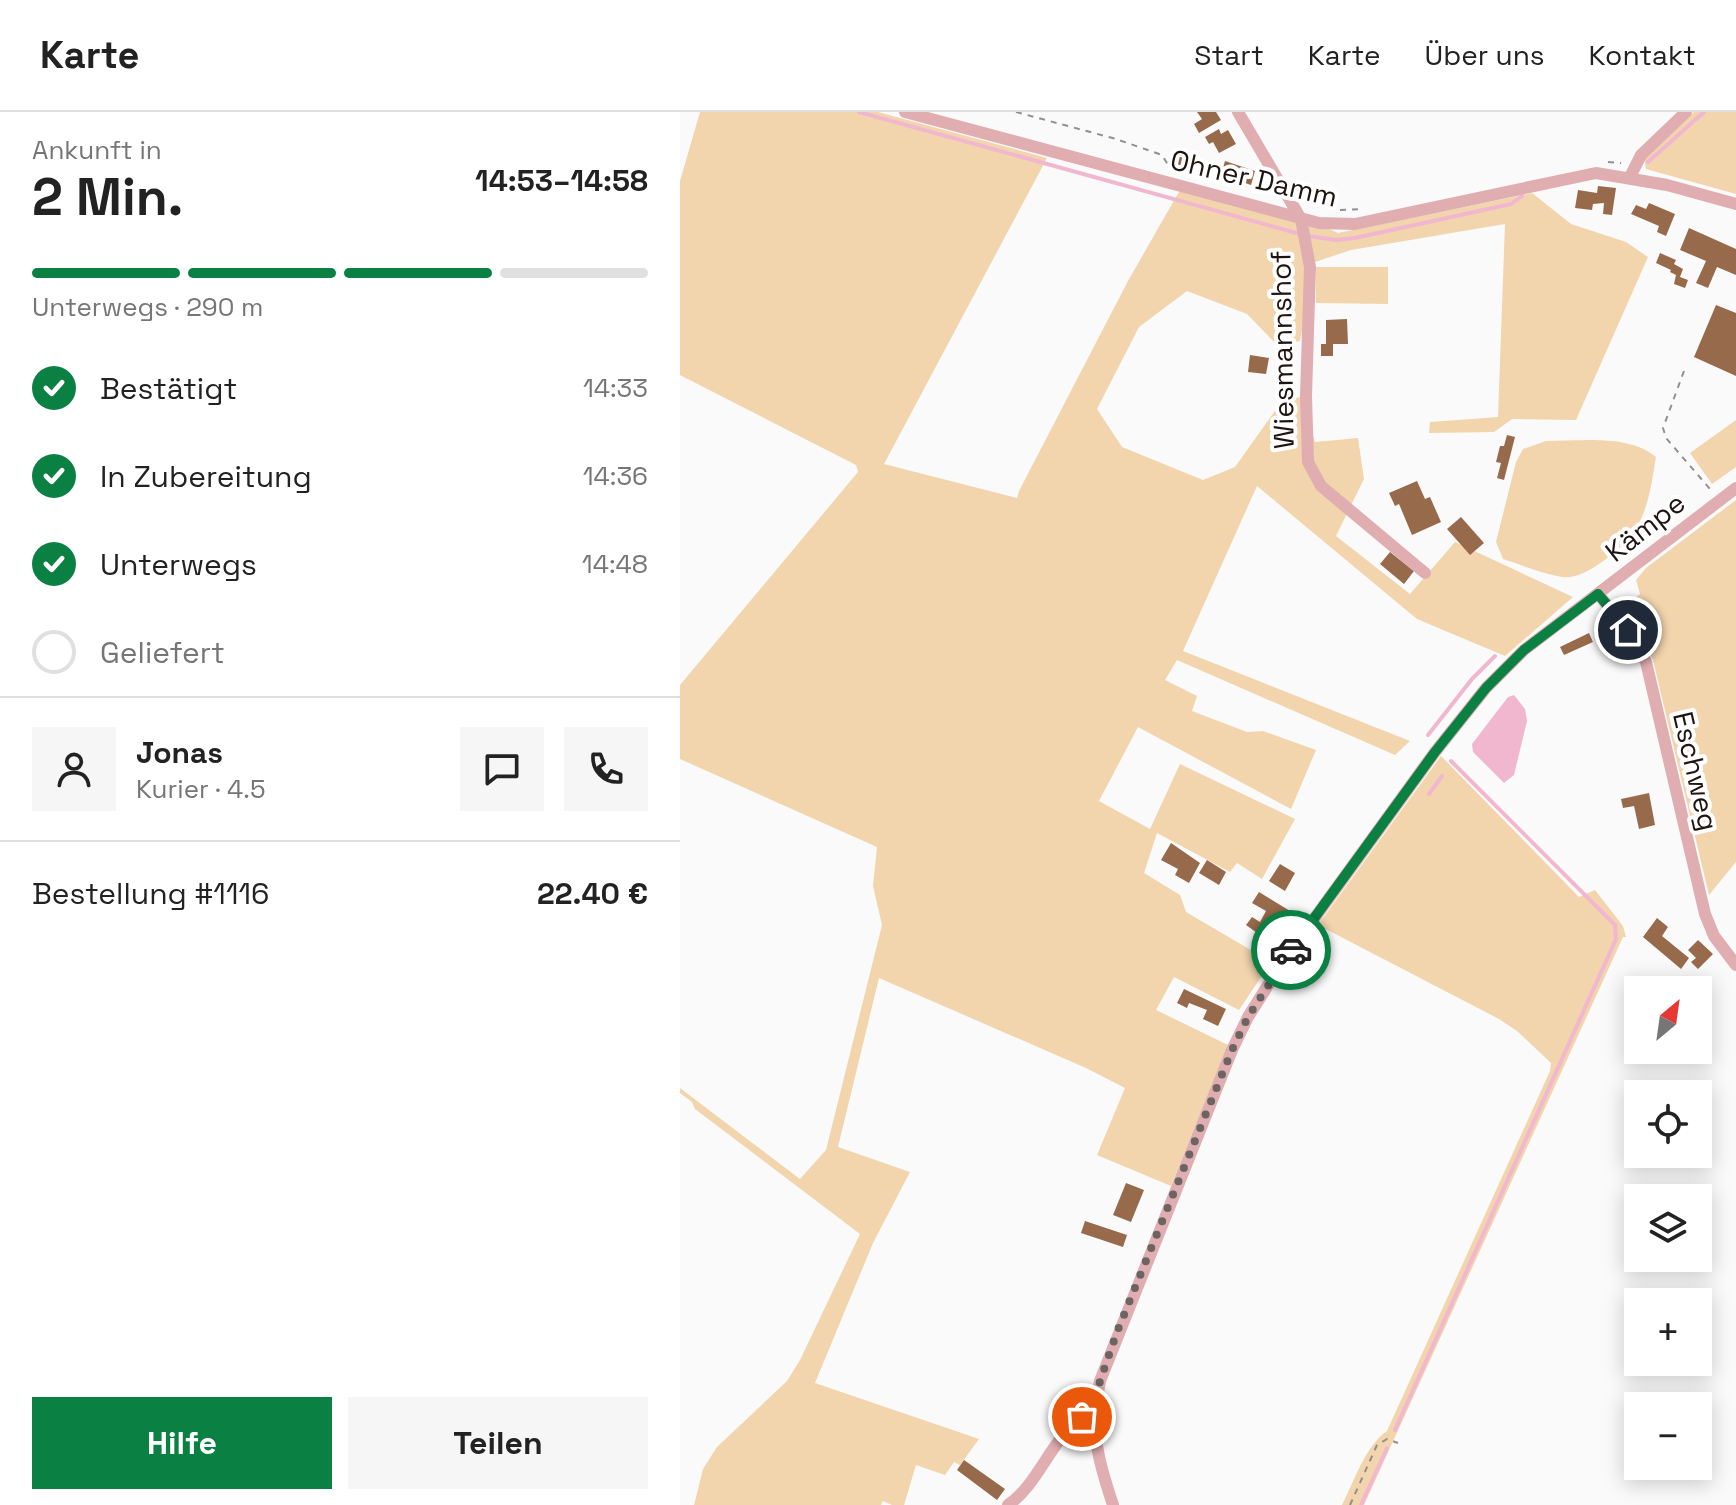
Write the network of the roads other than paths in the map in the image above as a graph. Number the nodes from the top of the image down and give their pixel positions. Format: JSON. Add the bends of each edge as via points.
{"nodes":[{"id":1,"x":905,"y":112,"type":"edge"},
{"id":2,"x":1238,"y":112,"type":"edge"},
{"id":3,"x":1686,"y":112,"type":"edge"},
{"id":4,"x":1632,"y":172,"type":"junction"},
{"id":5,"x":1736,"y":204,"type":"edge"},
{"id":6,"x":1301,"y":219,"type":"junction"},
{"id":7,"x":1736,"y":488,"type":"edge"},
{"id":8,"x":1425,"y":573,"type":"dead end"},
{"id":9,"x":1598,"y":594,"type":"junction"},
{"id":10,"x":1736,"y":965,"type":"edge"},
{"id":11,"x":1094,"y":1412,"type":"junction"},
{"id":12,"x":1008,"y":1505,"type":"edge"},
{"id":13,"x":1113,"y":1505,"type":"edge"}],
"edges":[{"from":1,"to":6,"type":"street","name":"Ohner Damm"},
{"from":2,"to":6,"type":"street","name":"Wiesmannshof"},
{"from":3,"to":4,"type":"street","via":[[1641,155]]},
{"from":4,"to":5,"type":"street","name":"Ohner Damm"},
{"from":4,"to":6,"type":"street","name":"Ohner Damm","via":[[1596,173],[1355,224]]},
{"from":6,"to":8,"type":"street","name":"Wiesmannshof","via":[[1310,267],[1308,462],[1321,486]]},
{"from":7,"to":9,"type":"street","name":"Kämpe"},
{"from":9,"to":10,"type":"street","name":"Eschweg","via":[[1646,662],[1705,914]]},
{"from":9,"to":11,"type":"street","name":"Kämpe","via":[[1524,650],[1486,688],[1282,963],[1248,1017],[1117,1332]]},
{"from":11,"to":12,"type":"street","via":[[1070,1427],[1022,1496]]},
{"from":11,"to":13,"type":"street","name":"Kämpe","via":[[1100,1468]]}]}
